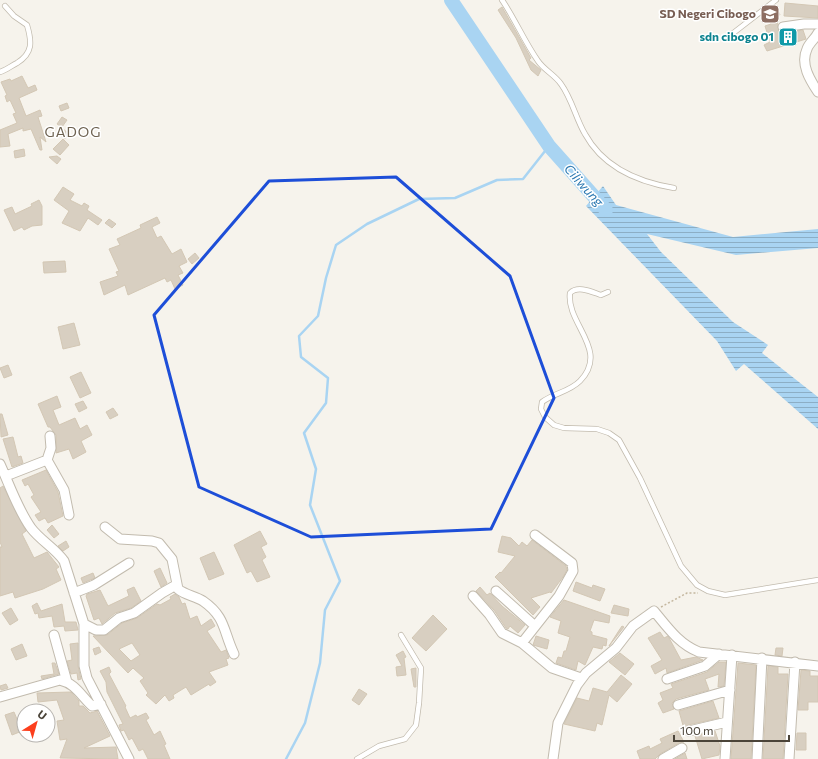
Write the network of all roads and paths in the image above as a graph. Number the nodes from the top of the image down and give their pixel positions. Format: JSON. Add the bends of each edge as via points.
{"nodes":[{"id":1,"x":502,"y":0,"type":"edge"},
{"id":2,"x":776,"y":0,"type":"edge"},
{"id":3,"x":5,"y":6,"type":"dead end"},
{"id":4,"x":818,"y":24,"type":"edge"},
{"id":5,"x":783,"y":27,"type":"dead end"},
{"id":6,"x":818,"y":33,"type":"edge"},
{"id":7,"x":732,"y":34,"type":"dead end"},
{"id":8,"x":0,"y":72,"type":"edge"},
{"id":9,"x":818,"y":92,"type":"edge"},
{"id":10,"x":674,"y":188,"type":"dead end"},
{"id":11,"x":608,"y":292,"type":"dead end"},
{"id":12,"x":50,"y":436,"type":"dead end"},
{"id":13,"x":47,"y":460,"type":"junction"},
{"id":14,"x":0,"y":464,"type":"edge"},
{"id":15,"x":6,"y":476,"type":"junction"},
{"id":16,"x":69,"y":515,"type":"dead end"},
{"id":17,"x":105,"y":527,"type":"dead end"},
{"id":18,"x":535,"y":535,"type":"dead end"},
{"id":19,"x":129,"y":563,"type":"dead end"},
{"id":20,"x":818,"y":580,"type":"edge"},
{"id":21,"x":176,"y":585,"type":"junction"},
{"id":22,"x":496,"y":591,"type":"dead end"},
{"id":23,"x":708,"y":591,"type":"junction"},
{"id":24,"x":74,"y":593,"type":"junction"},
{"id":25,"x":473,"y":596,"type":"dead end"},
{"id":26,"x":654,"y":611,"type":"junction"},
{"id":27,"x":84,"y":624,"type":"junction"},
{"id":28,"x":535,"y":626,"type":"junction"},
{"id":29,"x":54,"y":635,"type":"dead end"},
{"id":30,"x":401,"y":635,"type":"dead end"},
{"id":31,"x":522,"y":643,"type":"junction"},
{"id":32,"x":234,"y":654,"type":"dead end"},
{"id":33,"x":719,"y":654,"type":"junction"},
{"id":34,"x":732,"y":655,"type":"junction"},
{"id":35,"x":762,"y":658,"type":"junction"},
{"id":36,"x":795,"y":662,"type":"junction"},
{"id":37,"x":818,"y":666,"type":"edge"},
{"id":38,"x":581,"y":678,"type":"junction"},
{"id":39,"x":667,"y":679,"type":"dead end"},
{"id":40,"x":68,"y":682,"type":"junction"},
{"id":41,"x":730,"y":690,"type":"junction"},
{"id":42,"x":0,"y":697,"type":"edge"},
{"id":43,"x":101,"y":704,"type":"junction"},
{"id":44,"x":678,"y":705,"type":"dead end"},
{"id":45,"x":728,"y":722,"type":"junction"},
{"id":46,"x":689,"y":731,"type":"dead end"},
{"id":47,"x":682,"y":748,"type":"dead end"},
{"id":48,"x":722,"y":758,"type":"edge"},
{"id":49,"x":129,"y":759,"type":"edge"},
{"id":50,"x":357,"y":759,"type":"edge"},
{"id":51,"x":553,"y":759,"type":"edge"},
{"id":52,"x":663,"y":759,"type":"edge"},
{"id":53,"x":757,"y":759,"type":"edge"},
{"id":54,"x":789,"y":759,"type":"edge"}],
"edges":[{"from":1,"to":10,"type":"lane","via":[[538,62],[561,84],[585,135],[602,156],[630,175]]},
{"from":2,"to":7,"type":"lane"},
{"from":3,"to":8,"type":"lane","via":[[27,25],[31,44],[25,57]]},
{"from":4,"to":5,"type":"street"},
{"from":6,"to":9,"type":"street","via":[[805,56],[807,72]]},
{"from":11,"to":23,"type":"lane","via":[[601,295],[574,289],[570,293],[569,300],[573,312],[588,342],[590,362],[580,381],[542,402],[541,409],[554,425],[564,428],[597,429],[619,440],[640,478],[681,566],[697,585]]},
{"from":12,"to":13,"type":"street","via":[[51,448]]},
{"from":13,"to":15,"type":"street"},
{"from":13,"to":16,"type":"street","via":[[64,490]]},
{"from":14,"to":15,"type":"street"},
{"from":15,"to":24,"type":"street","via":[[12,496],[31,528],[64,561]]},
{"from":17,"to":21,"type":"street","via":[[120,539],[152,540],[159,543],[173,561]]},
{"from":18,"to":28,"type":"street","via":[[570,561],[574,568],[559,596]]},
{"from":19,"to":24,"type":"street"},
{"from":20,"to":23,"type":"lane","via":[[725,595]]},
{"from":21,"to":27,"type":"street","via":[[134,613],[119,618],[104,630],[96,630]]},
{"from":21,"to":32,"type":"street","via":[[181,591],[203,601],[219,616]]},
{"from":22,"to":28,"type":"street"},
{"from":23,"to":26,"type":"path","via":[[687,593]]},
{"from":24,"to":27,"type":"street"},
{"from":25,"to":31,"type":"street","via":[[489,614],[498,630]]},
{"from":26,"to":33,"type":"street","via":[[688,648]]},
{"from":26,"to":38,"type":"street","via":[[633,626],[616,648]]},
{"from":27,"to":43,"type":"street","via":[[84,666]]},
{"from":28,"to":31,"type":"street"},
{"from":29,"to":40,"type":"street"},
{"from":30,"to":50,"type":"lane","via":[[421,668],[416,725],[405,739],[374,748]]},
{"from":31,"to":38,"type":"street","via":[[552,668]]},
{"from":33,"to":34,"type":"street"},
{"from":33,"to":39,"type":"street","via":[[705,666]]},
{"from":34,"to":35,"type":"street"},
{"from":34,"to":41,"type":"street"},
{"from":35,"to":36,"type":"street"},
{"from":35,"to":53,"type":"street"},
{"from":36,"to":37,"type":"street"},
{"from":36,"to":54,"type":"street"},
{"from":38,"to":51,"type":"street","via":[[560,718]]},
{"from":40,"to":42,"type":"street","via":[[56,681]]},
{"from":40,"to":43,"type":"street","via":[[92,706]]},
{"from":41,"to":44,"type":"street"},
{"from":41,"to":45,"type":"street"},
{"from":43,"to":49,"type":"street"},
{"from":45,"to":46,"type":"street"},
{"from":45,"to":48,"type":"street"},
{"from":47,"to":52,"type":"street"}]}
